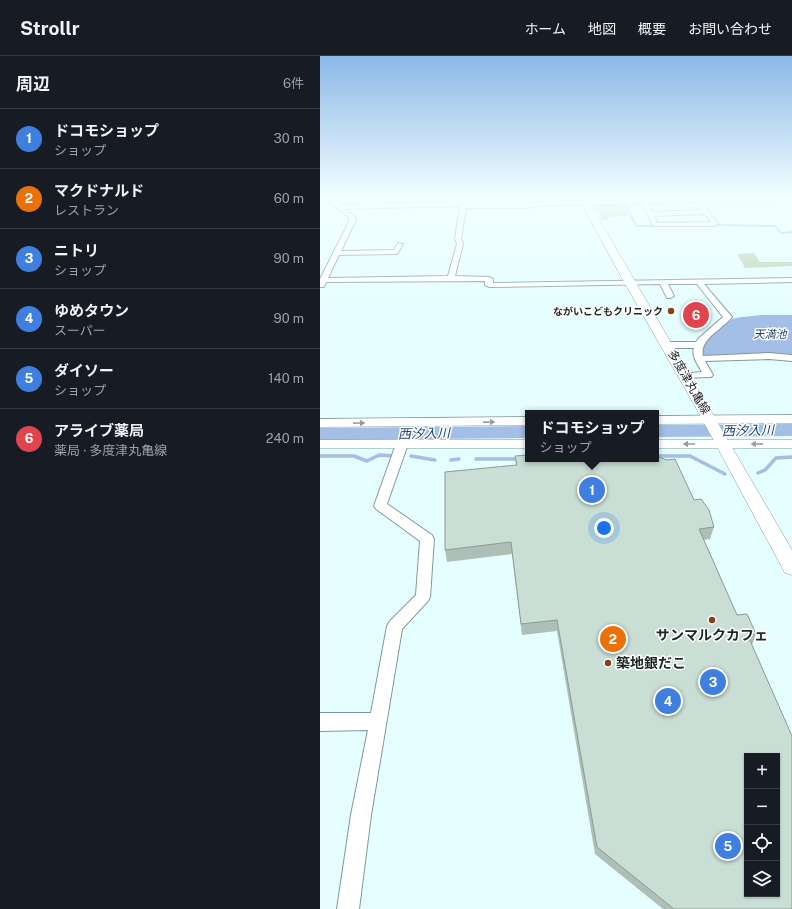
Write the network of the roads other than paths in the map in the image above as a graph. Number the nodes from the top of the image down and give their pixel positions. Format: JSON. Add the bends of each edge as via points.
{"nodes":[{"id":1,"x":343,"y":239,"type":"edge"},
{"id":2,"x":458,"y":239,"type":"edge"},
{"id":3,"x":605,"y":239,"type":"edge"},
{"id":4,"x":400,"y":244,"type":"dead end"},
{"id":5,"x":336,"y":253,"type":"junction"},
{"id":6,"x":323,"y":276,"type":"edge"},
{"id":7,"x":452,"y":278,"type":"junction"},
{"id":8,"x":792,"y":280,"type":"edge"},
{"id":9,"x":662,"y":281,"type":"junction"},
{"id":10,"x":629,"y":282,"type":"junction"},
{"id":11,"x":699,"y":282,"type":"junction"},
{"id":12,"x":320,"y":287,"type":"edge"},
{"id":13,"x":670,"y":296,"type":"dead end"},
{"id":14,"x":667,"y":345,"type":"junction"},
{"id":15,"x":699,"y":345,"type":"junction"},
{"id":16,"x":792,"y":358,"type":"edge"},
{"id":17,"x":699,"y":359,"type":"junction"},
{"id":18,"x":685,"y":376,"type":"junction"},
{"id":19,"x":792,"y":419,"type":"edge"},
{"id":20,"x":525,"y":421,"type":"edge"},
{"id":21,"x":659,"y":421,"type":"edge"},
{"id":22,"x":320,"y":423,"type":"edge"},
{"id":23,"x":716,"y":432,"type":"junction"},
{"id":24,"x":659,"y":443,"type":"edge"},
{"id":25,"x":320,"y":444,"type":"edge"},
{"id":26,"x":402,"y":444,"type":"junction"},
{"id":27,"x":525,"y":444,"type":"edge"},
{"id":28,"x":792,"y":444,"type":"edge"},
{"id":29,"x":792,"y":567,"type":"edge"},
{"id":30,"x":378,"y":721,"type":"junction"},
{"id":31,"x":320,"y":722,"type":"edge"},
{"id":32,"x":348,"y":909,"type":"edge"}],
"edges":[{"from":1,"to":5,"type":"street"},
{"from":2,"to":7,"type":"street","via":[[460,244]]},
{"from":3,"to":10,"type":"main road","name":"多度津丸亀線"},
{"from":4,"to":5,"type":"street","via":[[396,252]]},
{"from":5,"to":6,"type":"street"},
{"from":6,"to":7,"type":"street"},
{"from":6,"to":12,"type":"street"},
{"from":7,"to":10,"type":"street","via":[[489,279],[489,285]]},
{"from":8,"to":11,"type":"street"},
{"from":9,"to":10,"type":"street"},
{"from":9,"to":11,"type":"street"},
{"from":9,"to":13,"type":"street"},
{"from":10,"to":14,"type":"main road","name":"多度津丸亀線"},
{"from":11,"to":15,"type":"street","via":[[728,316]]},
{"from":14,"to":15,"type":"street"},
{"from":14,"to":18,"type":"main road","name":"多度津丸亀線"},
{"from":15,"to":17,"type":"street"},
{"from":16,"to":17,"type":"street","via":[[769,356]]},
{"from":17,"to":18,"type":"street","via":[[708,375]]},
{"from":18,"to":23,"type":"main road","name":"多度津丸亀線"},
{"from":19,"to":23,"type":"street"},
{"from":22,"to":20,"type":"street","one_way":true},
{"from":21,"to":23,"type":"street"},
{"from":23,"to":24,"type":"street","one_way":true},
{"from":28,"to":23,"type":"street","one_way":true},
{"from":23,"to":29,"type":"main road","name":"多度津丸亀線"},
{"from":25,"to":26,"type":"street"},
{"from":26,"to":27,"type":"street"},
{"from":26,"to":30,"type":"street","via":[[380,506],[427,539],[423,597],[395,626]]},
{"from":30,"to":31,"type":"street"},
{"from":30,"to":32,"type":"street"}]}
